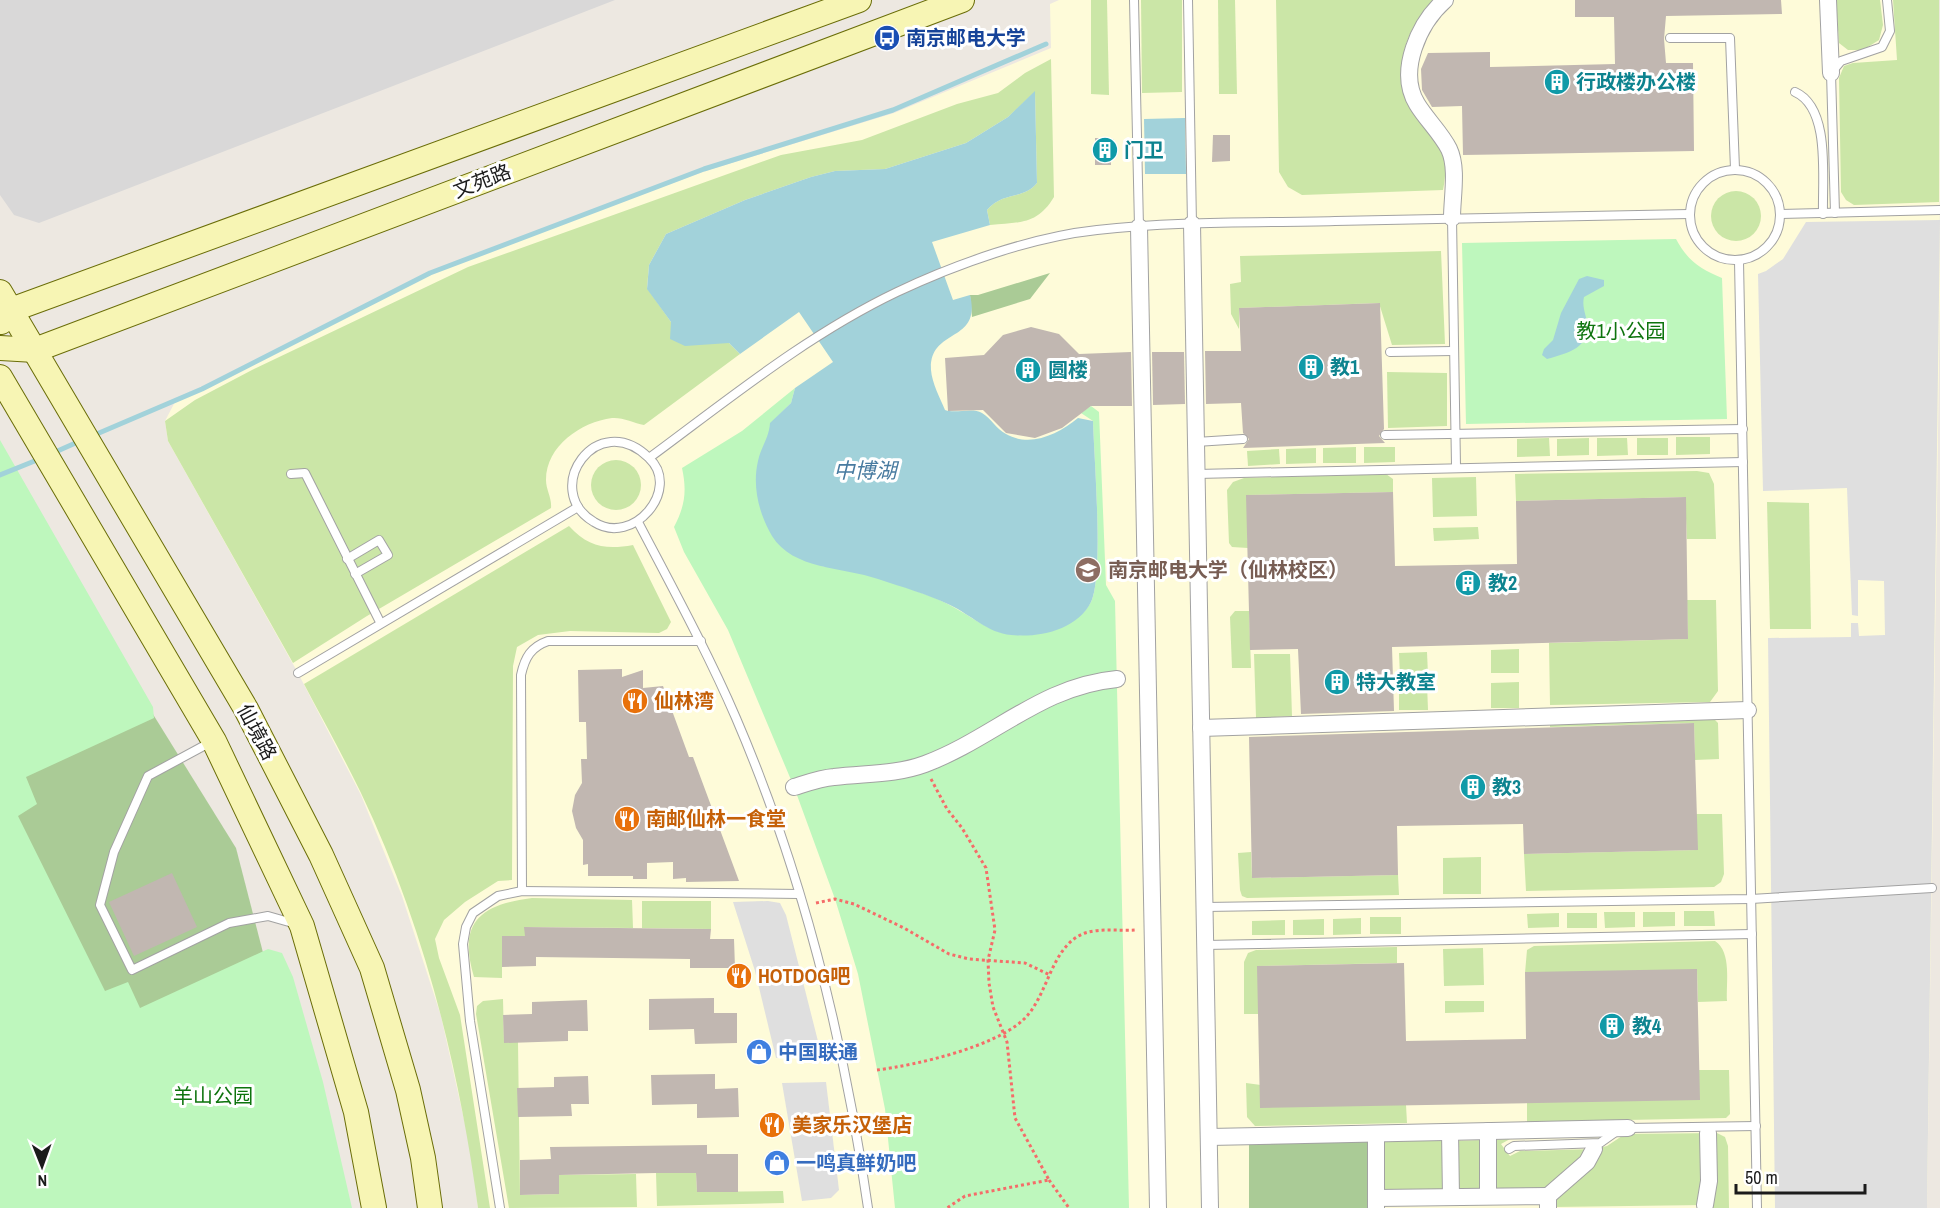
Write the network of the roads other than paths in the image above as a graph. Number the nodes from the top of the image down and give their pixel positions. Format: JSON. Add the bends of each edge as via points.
{"nodes":[{"id":1,"x":860,"y":0,"type":"edge"},
{"id":2,"x":962,"y":0,"type":"edge"},
{"id":3,"x":1134,"y":0,"type":"edge"},
{"id":4,"x":1188,"y":0,"type":"edge"},
{"id":5,"x":1445,"y":0,"type":"edge"},
{"id":6,"x":1828,"y":0,"type":"edge"},
{"id":7,"x":1887,"y":0,"type":"edge"},
{"id":8,"x":1670,"y":38,"type":"dead end"},
{"id":9,"x":1831,"y":74,"type":"junction"},
{"id":10,"x":1795,"y":92,"type":"dead end"},
{"id":11,"x":1735,"y":169,"type":"junction"},
{"id":12,"x":1940,"y":210,"type":"edge"},
{"id":13,"x":1834,"y":213,"type":"junction"},
{"id":14,"x":1689,"y":214,"type":"junction"},
{"id":15,"x":1781,"y":214,"type":"junction"},
{"id":16,"x":1823,"y":214,"type":"junction"},
{"id":17,"x":1452,"y":218,"type":"junction"},
{"id":18,"x":1192,"y":224,"type":"junction"},
{"id":19,"x":1139,"y":227,"type":"junction"},
{"id":20,"x":1739,"y":261,"type":"junction"},
{"id":21,"x":4,"y":308,"type":"edge"},
{"id":22,"x":0,"y":348,"type":"edge"},
{"id":23,"x":35,"y":350,"type":"junction"},
{"id":24,"x":1453,"y":351,"type":"junction"},
{"id":25,"x":1390,"y":352,"type":"dead end"},
{"id":26,"x":0,"y":377,"type":"edge"},
{"id":27,"x":1743,"y":429,"type":"junction"},
{"id":28,"x":1455,"y":434,"type":"junction"},
{"id":29,"x":1384,"y":435,"type":"dead end"},
{"id":30,"x":1243,"y":439,"type":"dead end"},
{"id":31,"x":1196,"y":442,"type":"junction"},
{"id":32,"x":649,"y":458,"type":"junction"},
{"id":33,"x":1743,"y":462,"type":"junction"},
{"id":34,"x":1456,"y":466,"type":"junction"},
{"id":35,"x":291,"y":474,"type":"dead end"},
{"id":36,"x":1197,"y":474,"type":"junction"},
{"id":37,"x":578,"y":507,"type":"junction"},
{"id":38,"x":638,"y":522,"type":"junction"},
{"id":39,"x":347,"y":559,"type":"junction"},
{"id":40,"x":355,"y":574,"type":"junction"},
{"id":41,"x":380,"y":622,"type":"junction"},
{"id":42,"x":701,"y":641,"type":"junction"},
{"id":43,"x":298,"y":673,"type":"dead end"},
{"id":44,"x":1117,"y":679,"type":"dead end"},
{"id":45,"x":1748,"y":710,"type":"junction"},
{"id":46,"x":1201,"y":728,"type":"junction"},
{"id":47,"x":214,"y":741,"type":"junction"},
{"id":48,"x":794,"y":787,"type":"dead end"},
{"id":49,"x":1932,"y":888,"type":"dead end"},
{"id":50,"x":522,"y":891,"type":"junction"},
{"id":51,"x":799,"y":894,"type":"junction"},
{"id":52,"x":1751,"y":898,"type":"junction"},
{"id":53,"x":1205,"y":907,"type":"junction"},
{"id":54,"x":302,"y":926,"type":"junction"},
{"id":55,"x":1752,"y":934,"type":"junction"},
{"id":56,"x":1205,"y":945,"type":"junction"},
{"id":57,"x":1756,"y":1126,"type":"junction"},
{"id":58,"x":1628,"y":1128,"type":"junction"},
{"id":59,"x":1488,"y":1131,"type":"junction"},
{"id":60,"x":1450,"y":1132,"type":"junction"},
{"id":61,"x":1708,"y":1133,"type":"dead end"},
{"id":62,"x":1376,"y":1134,"type":"junction"},
{"id":63,"x":1209,"y":1137,"type":"junction"},
{"id":64,"x":1509,"y":1149,"type":"dead end"},
{"id":65,"x":1594,"y":1149,"type":"dead end"},
{"id":66,"x":1488,"y":1196,"type":"junction"},
{"id":67,"x":1451,"y":1197,"type":"junction"},
{"id":68,"x":1548,"y":1202,"type":"edge"},
{"id":69,"x":1376,"y":1203,"type":"edge"},
{"id":70,"x":1706,"y":1205,"type":"dead end"},
{"id":71,"x":374,"y":1208,"type":"edge"},
{"id":72,"x":430,"y":1208,"type":"edge"},
{"id":73,"x":500,"y":1208,"type":"edge"},
{"id":74,"x":868,"y":1208,"type":"edge"},
{"id":75,"x":1158,"y":1208,"type":"edge"},
{"id":76,"x":1210,"y":1208,"type":"edge"},
{"id":77,"x":1757,"y":1208,"type":"edge"}],
"edges":[{"from":1,"to":21,"type":"main road","name":"文苑路"},
{"from":2,"to":23,"type":"main road","name":"文苑路"},
{"from":3,"to":19,"type":"lane"},
{"from":4,"to":18,"type":"lane"},
{"from":5,"to":17,"type":"street","via":[[1434,9],[1415,43],[1409,84],[1416,103],[1450,150]]},
{"from":6,"to":9,"type":"street"},
{"from":7,"to":9,"type":"lane","via":[[1890,31],[1882,47],[1841,61]]},
{"from":8,"to":11,"type":"lane","via":[[1730,38]]},
{"from":9,"to":13,"type":"lane"},
{"from":10,"to":16,"type":"lane","via":[[1805,96],[1814,107],[1820,124]]},
{"from":11,"to":14,"type":"lane","via":[[1712,176],[1695,193]]},
{"from":11,"to":15,"type":"lane","via":[[1758,175],[1775,191]]},
{"from":12,"to":13,"type":"lane"},
{"from":13,"to":16,"type":"lane"},
{"from":14,"to":17,"type":"lane"},
{"from":14,"to":20,"type":"lane","via":[[1696,239],[1713,255]]},
{"from":15,"to":16,"type":"lane"},
{"from":15,"to":20,"type":"lane","via":[[1776,237],[1759,254]]},
{"from":17,"to":18,"type":"lane"},
{"from":17,"to":24,"type":"lane"},
{"from":18,"to":19,"type":"lane"},
{"from":18,"to":31,"type":"street"},
{"from":19,"to":32,"type":"lane","via":[[1095,230],[993,255],[931,278],[861,311],[768,370]]},
{"from":19,"to":75,"type":"street"},
{"from":20,"to":27,"type":"lane"},
{"from":21,"to":23,"type":"main road","name":"仙境路"},
{"from":22,"to":23,"type":"main road","name":"文苑路"},
{"from":23,"to":72,"type":"main road","name":"仙境路","via":[[246,709],[321,855],[372,968],[408,1090]]},
{"from":24,"to":25,"type":"lane"},
{"from":24,"to":28,"type":"lane"},
{"from":26,"to":47,"type":"main road"},
{"from":27,"to":28,"type":"lane"},
{"from":27,"to":33,"type":"lane"},
{"from":28,"to":29,"type":"lane"},
{"from":28,"to":34,"type":"lane"},
{"from":30,"to":31,"type":"lane"},
{"from":31,"to":36,"type":"street"},
{"from":32,"to":37,"type":"lane","via":[[637,446],[615,441],[593,447],[577,463],[571,485]]},
{"from":32,"to":38,"type":"lane","via":[[660,484],[654,506]]},
{"from":33,"to":34,"type":"lane"},
{"from":33,"to":45,"type":"lane"},
{"from":34,"to":36,"type":"lane"},
{"from":35,"to":39,"type":"lane","via":[[305,473]]},
{"from":36,"to":46,"type":"street"},
{"from":37,"to":38,"type":"lane","via":[[594,523],[616,529]]},
{"from":37,"to":41,"type":"lane"},
{"from":38,"to":42,"type":"lane"},
{"from":39,"to":40,"type":"lane"},
{"from":39,"to":40,"type":"lane","via":[[380,540],[388,555]]},
{"from":40,"to":41,"type":"lane"},
{"from":41,"to":43,"type":"lane"},
{"from":42,"to":50,"type":"lane","via":[[548,641],[537,645],[525,658],[521,675]]},
{"from":42,"to":51,"type":"lane","via":[[763,788]]},
{"from":44,"to":48,"type":"street","via":[[1073,686],[978,740],[924,765],[891,773],[833,777]]},
{"from":45,"to":46,"type":"street"},
{"from":45,"to":52,"type":"lane"},
{"from":46,"to":53,"type":"street"},
{"from":47,"to":54,"type":"main road"},
{"from":47,"to":54,"type":"lane","via":[[148,776],[114,852],[100,905],[132,970],[229,923],[268,916]]},
{"from":49,"to":52,"type":"lane"},
{"from":50,"to":51,"type":"lane"},
{"from":50,"to":73,"type":"lane","via":[[498,896],[473,913],[463,944],[470,1021]]},
{"from":51,"to":74,"type":"lane","via":[[840,1043]]},
{"from":52,"to":53,"type":"lane"},
{"from":52,"to":55,"type":"lane"},
{"from":53,"to":56,"type":"street"},
{"from":54,"to":71,"type":"main road","via":[[356,1112]]},
{"from":55,"to":56,"type":"lane"},
{"from":55,"to":57,"type":"lane"},
{"from":56,"to":63,"type":"street"},
{"from":57,"to":58,"type":"lane"},
{"from":57,"to":77,"type":"lane"},
{"from":58,"to":59,"type":"street"},
{"from":58,"to":64,"type":"lane","via":[[1600,1143]]},
{"from":59,"to":60,"type":"street"},
{"from":59,"to":66,"type":"street"},
{"from":60,"to":62,"type":"street"},
{"from":60,"to":67,"type":"street"},
{"from":61,"to":70,"type":"street"},
{"from":62,"to":63,"type":"street"},
{"from":62,"to":69,"type":"street"},
{"from":63,"to":76,"type":"street"},
{"from":65,"to":68,"type":"street","via":[[1587,1162]]},
{"from":66,"to":67,"type":"street"},
{"from":66,"to":68,"type":"street"},
{"from":67,"to":69,"type":"street"}]}
